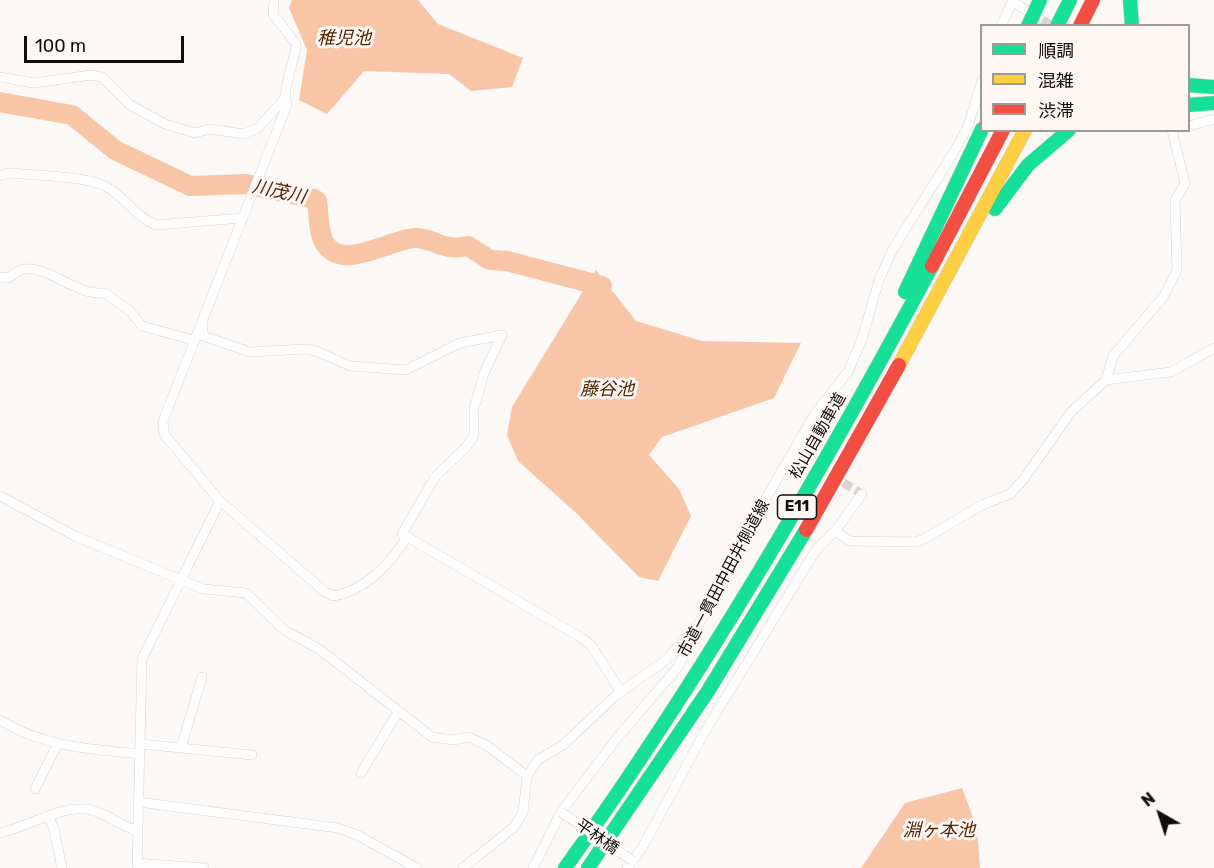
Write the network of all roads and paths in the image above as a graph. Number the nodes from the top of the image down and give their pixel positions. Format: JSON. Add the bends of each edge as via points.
{"nodes":[{"id":1,"x":274,"y":0,"type":"edge"},
{"id":2,"x":1013,"y":0,"type":"edge"},
{"id":3,"x":1040,"y":0,"type":"edge"},
{"id":4,"x":1071,"y":0,"type":"edge"},
{"id":5,"x":1093,"y":0,"type":"edge"},
{"id":6,"x":1130,"y":0,"type":"edge"},
{"id":7,"x":1026,"y":10,"type":"tunnel mouth"},
{"id":8,"x":1002,"y":24,"type":"edge"},
{"id":9,"x":1030,"y":24,"type":"edge"},
{"id":10,"x":1058,"y":24,"type":"edge"},
{"id":11,"x":1081,"y":24,"type":"edge"},
{"id":12,"x":1132,"y":24,"type":"edge"},
{"id":13,"x":0,"y":77,"type":"edge"},
{"id":14,"x":980,"y":84,"type":"edge"},
{"id":15,"x":1190,"y":85,"type":"edge"},
{"id":16,"x":1214,"y":87,"type":"edge"},
{"id":17,"x":285,"y":98,"type":"junction"},
{"id":18,"x":1214,"y":103,"type":"edge"},
{"id":19,"x":1190,"y":105,"type":"edge"},
{"id":20,"x":1214,"y":119,"type":"edge"},
{"id":21,"x":1190,"y":125,"type":"edge"},
{"id":22,"x":980,"y":131,"type":"edge"},
{"id":23,"x":1002,"y":132,"type":"edge"},
{"id":24,"x":1023,"y":132,"type":"edge"},
{"id":25,"x":1066,"y":132,"type":"edge"},
{"id":26,"x":1172,"y":132,"type":"edge"},
{"id":27,"x":0,"y":176,"type":"edge"},
{"id":28,"x":242,"y":218,"type":"junction"},
{"id":29,"x":0,"y":277,"type":"edge"},
{"id":30,"x":203,"y":314,"type":"junction"},
{"id":31,"x":193,"y":340,"type":"junction"},
{"id":32,"x":1214,"y":348,"type":"edge"},
{"id":33,"x":1106,"y":380,"type":"junction"},
{"id":34,"x":856,"y":440,"type":"junction"},
{"id":35,"x":793,"y":452,"type":"junction"},
{"id":36,"x":827,"y":456,"type":"junction"},
{"id":37,"x":807,"y":461,"type":"dead end"},
{"id":38,"x":862,"y":494,"type":"dead end"},
{"id":39,"x":0,"y":496,"type":"edge"},
{"id":40,"x":220,"y":501,"type":"junction"},
{"id":41,"x":835,"y":531,"type":"junction"},
{"id":42,"x":407,"y":537,"type":"junction"},
{"id":43,"x":181,"y":579,"type":"junction"},
{"id":44,"x":705,"y":616,"type":"junction"},
{"id":45,"x":202,"y":676,"type":"dead end"},
{"id":46,"x":621,"y":692,"type":"junction"},
{"id":47,"x":398,"y":712,"type":"junction"},
{"id":48,"x":0,"y":720,"type":"edge"},
{"id":49,"x":141,"y":744,"type":"junction"},
{"id":50,"x":57,"y":745,"type":"junction"},
{"id":51,"x":181,"y":748,"type":"junction"},
{"id":52,"x":140,"y":754,"type":"junction"},
{"id":53,"x":252,"y":755,"type":"dead end"},
{"id":54,"x":361,"y":773,"type":"dead end"},
{"id":55,"x":527,"y":776,"type":"junction"},
{"id":56,"x":35,"y":789,"type":"dead end"},
{"id":57,"x":138,"y":802,"type":"junction"},
{"id":58,"x":561,"y":812,"type":"junction"},
{"id":59,"x":49,"y":817,"type":"junction"},
{"id":60,"x":137,"y":831,"type":"junction"},
{"id":61,"x":0,"y":833,"type":"edge"},
{"id":62,"x":137,"y":866,"type":"edge"},
{"id":63,"x":631,"y":866,"type":"edge"},
{"id":64,"x":178,"y":867,"type":"edge"},
{"id":65,"x":62,"y":868,"type":"edge"},
{"id":66,"x":204,"y":868,"type":"edge"},
{"id":67,"x":417,"y":868,"type":"edge"},
{"id":68,"x":463,"y":868,"type":"edge"},
{"id":69,"x":533,"y":868,"type":"edge"},
{"id":70,"x":565,"y":868,"type":"edge"},
{"id":71,"x":588,"y":868,"type":"edge"}],
"edges":[{"from":1,"to":17,"type":"street","via":[[273,14],[296,44]]},
{"from":2,"to":7,"type":"street"},
{"from":2,"to":8,"type":"street"},
{"from":3,"to":9,"type":"highway"},
{"from":4,"to":10,"type":"highway"},
{"from":5,"to":11,"type":"highway"},
{"from":6,"to":12,"type":"highway"},
{"from":13,"to":17,"type":"street","via":[[34,83],[102,77],[130,105],[165,124],[195,133],[210,129],[244,134],[258,128]]},
{"from":14,"to":35,"type":"street","name":"市道一貫田中田井側道線","via":[[968,126],[957,147],[893,249],[848,372],[816,412]]},
{"from":15,"to":16,"type":"highway"},
{"from":17,"to":28,"type":"street","via":[[287,105]]},
{"from":18,"to":19,"type":"highway"},
{"from":20,"to":21,"type":"street"},
{"from":22,"to":36,"type":"highway"},
{"from":23,"to":36,"type":"highway","name":"松山自動車道","number":"E11"},
{"from":24,"to":34,"type":"highway","name":"松山自動車道","number":"E11"},
{"from":25,"to":34,"type":"highway","via":[[1015,178]]},
{"from":26,"to":33,"type":"street","via":[[1185,183],[1175,201],[1177,270],[1164,296],[1113,356]]},
{"from":27,"to":28,"type":"street","via":[[8,173],[105,186],[156,225]]},
{"from":28,"to":30,"type":"street"},
{"from":29,"to":31,"type":"street","via":[[33,269],[92,294],[105,293],[130,311],[142,326]]},
{"from":30,"to":31,"type":"street"},
{"from":30,"to":42,"type":"street","via":[[203,336],[250,352],[305,349],[350,366],[372,369],[406,370],[460,343],[502,335],[484,373],[474,409],[474,435],[423,495],[402,534]]},
{"from":31,"to":40,"type":"street","via":[[163,421],[164,434]]},
{"from":32,"to":33,"type":"street","via":[[1171,372]]},
{"from":33,"to":41,"type":"street","via":[[1071,412],[1010,494],[982,505],[916,543],[850,541]]},
{"from":34,"to":71,"type":"highway","name":"松山自動車道","number":"E11","via":[[737,643]]},
{"from":35,"to":37,"type":"street"},
{"from":35,"to":44,"type":"street","name":"市道一貫田中田井側道線","via":[[724,573]]},
{"from":36,"to":70,"type":"highway","name":"松山自動車道","number":"E11","via":[[717,641],[613,803]]},
{"from":38,"to":41,"type":"street"},
{"from":39,"to":43,"type":"street","via":[[75,536]]},
{"from":40,"to":42,"type":"street","via":[[333,596],[367,582],[381,571]]},
{"from":40,"to":43,"type":"street"},
{"from":41,"to":63,"type":"street","via":[[816,550],[704,733]]},
{"from":42,"to":46,"type":"street","via":[[582,638],[591,645]]},
{"from":43,"to":47,"type":"street","via":[[203,589],[246,592],[284,630],[319,650]]},
{"from":43,"to":49,"type":"street","via":[[142,659]]},
{"from":44,"to":46,"type":"street","via":[[666,660]]},
{"from":44,"to":58,"type":"street","name":"市道一貫田中田井側道線","via":[[678,667]]},
{"from":45,"to":51,"type":"street"},
{"from":46,"to":55,"type":"street","via":[[563,745],[538,760]]},
{"from":47,"to":54,"type":"street"},
{"from":47,"to":55,"type":"street","via":[[432,737],[477,740]]},
{"from":48,"to":50,"type":"street"},
{"from":49,"to":51,"type":"street"},
{"from":49,"to":52,"type":"street"},
{"from":50,"to":52,"type":"street"},
{"from":50,"to":56,"type":"street"},
{"from":51,"to":53,"type":"street"},
{"from":52,"to":57,"type":"street"},
{"from":55,"to":68,"type":"street","via":[[523,812],[514,827]]},
{"from":57,"to":60,"type":"street"},
{"from":57,"to":67,"type":"street","via":[[338,828]]},
{"from":58,"to":63,"type":"street","name":"平林橋","bridge":true},
{"from":58,"to":69,"type":"street","name":"市道一貫田中田井側道線"},
{"from":59,"to":60,"type":"street","via":[[64,810],[86,809]]},
{"from":59,"to":61,"type":"street"},
{"from":59,"to":65,"type":"street"},
{"from":60,"to":62,"type":"street"},
{"from":62,"to":64,"type":"street"},
{"from":64,"to":66,"type":"street"}]}
